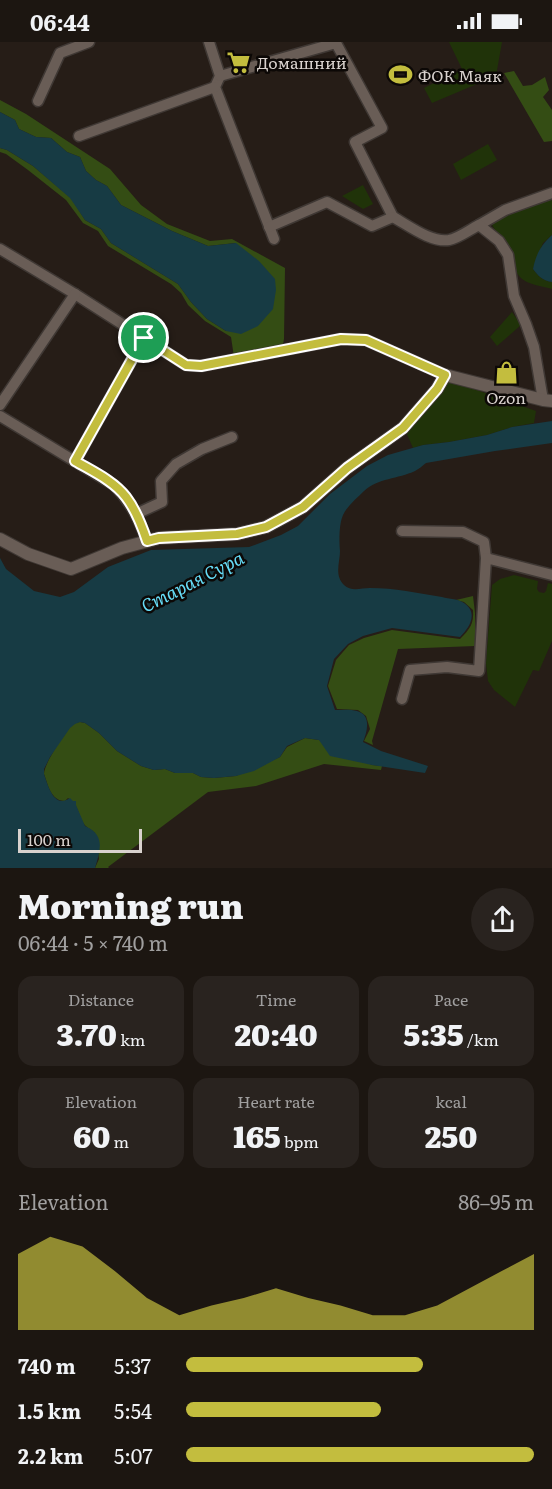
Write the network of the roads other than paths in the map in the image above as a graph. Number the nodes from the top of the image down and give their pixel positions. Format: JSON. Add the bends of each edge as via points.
{"nodes":[{"id":1,"x":89,"y":42,"type":"edge"},
{"id":2,"x":209,"y":42,"type":"edge"},
{"id":3,"x":220,"y":76,"type":"junction"},
{"id":4,"x":215,"y":87,"type":"junction"},
{"id":5,"x":38,"y":100,"type":"dead end"},
{"id":6,"x":79,"y":136,"type":"dead end"},
{"id":7,"x":552,"y":194,"type":"edge"},
{"id":8,"x":393,"y":217,"type":"junction"},
{"id":9,"x":478,"y":225,"type":"junction"},
{"id":10,"x":270,"y":227,"type":"junction"},
{"id":11,"x":274,"y":239,"type":"dead end"},
{"id":12,"x":0,"y":249,"type":"edge"},
{"id":13,"x":75,"y":294,"type":"junction"},
{"id":14,"x":144,"y":338,"type":"junction"},
{"id":15,"x":445,"y":375,"type":"junction"},
{"id":16,"x":547,"y":401,"type":"edge"},
{"id":17,"x":0,"y":405,"type":"edge"},
{"id":18,"x":0,"y":416,"type":"edge"},
{"id":19,"x":232,"y":437,"type":"dead end"},
{"id":20,"x":75,"y":461,"type":"junction"},
{"id":21,"x":136,"y":514,"type":"junction"},
{"id":22,"x":402,"y":531,"type":"dead end"},
{"id":23,"x":0,"y":539,"type":"edge"},
{"id":24,"x":147,"y":541,"type":"junction"},
{"id":25,"x":486,"y":558,"type":"junction"},
{"id":26,"x":552,"y":575,"type":"edge"},
{"id":27,"x":402,"y":699,"type":"dead end"}],
"edges":[{"from":1,"to":5,"type":"street","via":[[60,53]]},
{"from":2,"to":3,"type":"street"},
{"from":3,"to":4,"type":"street"},
{"from":3,"to":8,"type":"street","via":[[336,44],[382,128],[355,142]]},
{"from":4,"to":6,"type":"street"},
{"from":4,"to":10,"type":"street"},
{"from":7,"to":9,"type":"street","via":[[505,210]]},
{"from":8,"to":9,"type":"street","via":[[439,241],[451,240]]},
{"from":8,"to":10,"type":"street","via":[[372,226],[327,202]]},
{"from":9,"to":16,"type":"street","via":[[499,241],[508,255],[514,296],[534,347]]},
{"from":10,"to":11,"type":"street"},
{"from":12,"to":13,"type":"street"},
{"from":13,"to":14,"type":"street"},
{"from":13,"to":17,"type":"street"},
{"from":14,"to":15,"type":"street","via":[[186,365],[201,366],[341,339],[366,340]]},
{"from":14,"to":20,"type":"street"},
{"from":15,"to":16,"type":"street"},
{"from":15,"to":24,"type":"street","via":[[403,428],[347,468],[303,507],[266,527],[237,534]]},
{"from":18,"to":20,"type":"street"},
{"from":19,"to":21,"type":"street","via":[[176,464],[160,481],[162,502]]},
{"from":20,"to":21,"type":"street","via":[[114,485]]},
{"from":21,"to":24,"type":"street"},
{"from":22,"to":25,"type":"street","via":[[463,532],[484,542]]},
{"from":23,"to":24,"type":"street","via":[[71,569]]},
{"from":25,"to":26,"type":"street"},
{"from":25,"to":27,"type":"street","via":[[479,671],[410,670]]}]}
